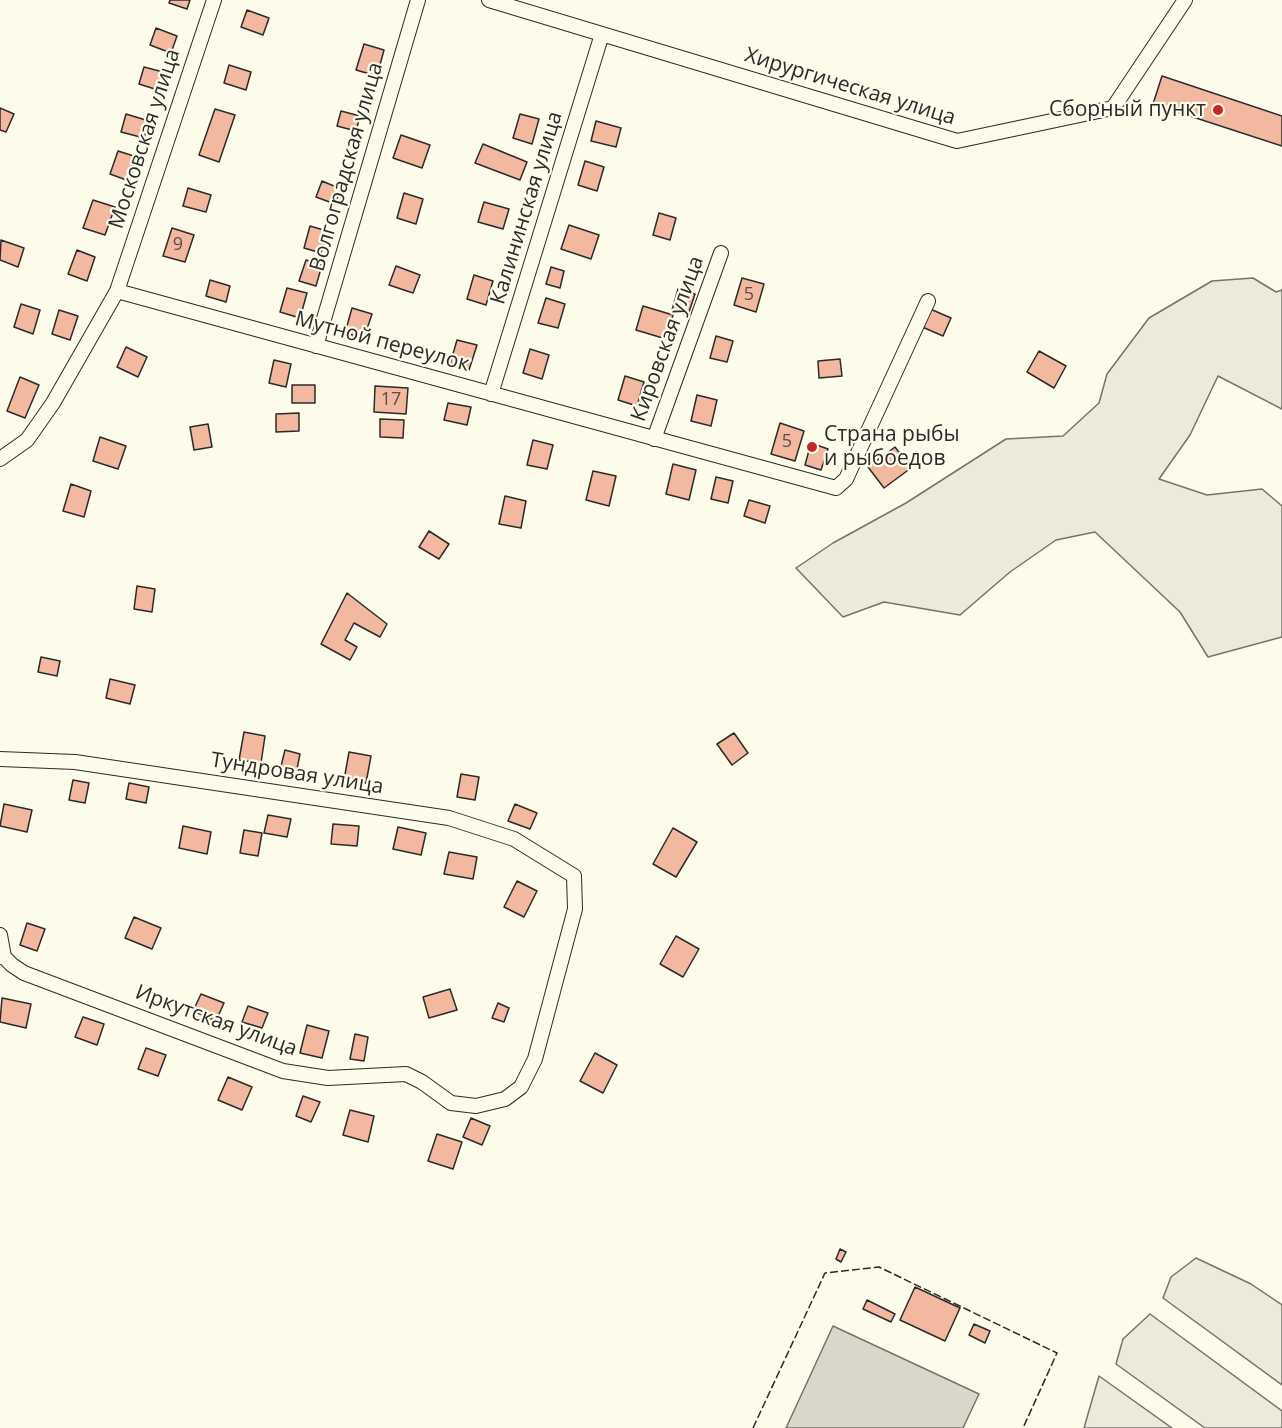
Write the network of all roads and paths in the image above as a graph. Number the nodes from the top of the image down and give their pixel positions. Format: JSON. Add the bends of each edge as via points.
{"nodes":[{"id":1,"x":214,"y":0,"type":"edge"},
{"id":2,"x":418,"y":0,"type":"edge"},
{"id":3,"x":489,"y":0,"type":"edge"},
{"id":4,"x":1185,"y":0,"type":"edge"},
{"id":5,"x":602,"y":34,"type":"junction"},
{"id":6,"x":721,"y":253,"type":"dead end"},
{"id":7,"x":117,"y":291,"type":"junction"},
{"id":8,"x":928,"y":301,"type":"dead end"},
{"id":9,"x":316,"y":346,"type":"junction"},
{"id":10,"x":491,"y":394,"type":"junction"},
{"id":11,"x":654,"y":439,"type":"junction"},
{"id":12,"x":0,"y":459,"type":"edge"},
{"id":13,"x":0,"y":759,"type":"edge"},
{"id":14,"x":574,"y":876,"type":"joint"},
{"id":15,"x":0,"y":935,"type":"edge"},
{"id":16,"x":2,"y":957,"type":"edge"}],
"edges":[{"from":1,"to":7,"type":"street","name":"Московская улица"},
{"from":2,"to":9,"type":"street","name":"Волгоградская улица"},
{"from":3,"to":5,"type":"street","name":"Хирургическая улица"},
{"from":4,"to":5,"type":"street","name":"Хирургическая улица","via":[[1113,108],[957,141]]},
{"from":5,"to":10,"type":"street","name":"Калининская улица"},
{"from":6,"to":11,"type":"street","name":"Кировская улица"},
{"from":7,"to":9,"type":"street","name":"Мутной переулок"},
{"from":7,"to":12,"type":"street","via":[[53,403],[27,440]]},
{"from":8,"to":11,"type":"street","name":"Мутной переулок","via":[[846,479],[836,488]]},
{"from":9,"to":10,"type":"street","name":"Мутной переулок"},
{"from":10,"to":11,"type":"street","name":"Мутной переулок"},
{"from":13,"to":14,"type":"street","name":"Тундровая улица","via":[[75,762],[449,818],[514,839]]},
{"from":14,"to":16,"type":"street","name":"Иркутская улица","via":[[575,909],[535,1059],[521,1087],[505,1099],[476,1106],[451,1104],[406,1074],[328,1078],[283,1071],[24,972]]},
{"from":15,"to":16,"type":"street"}]}
